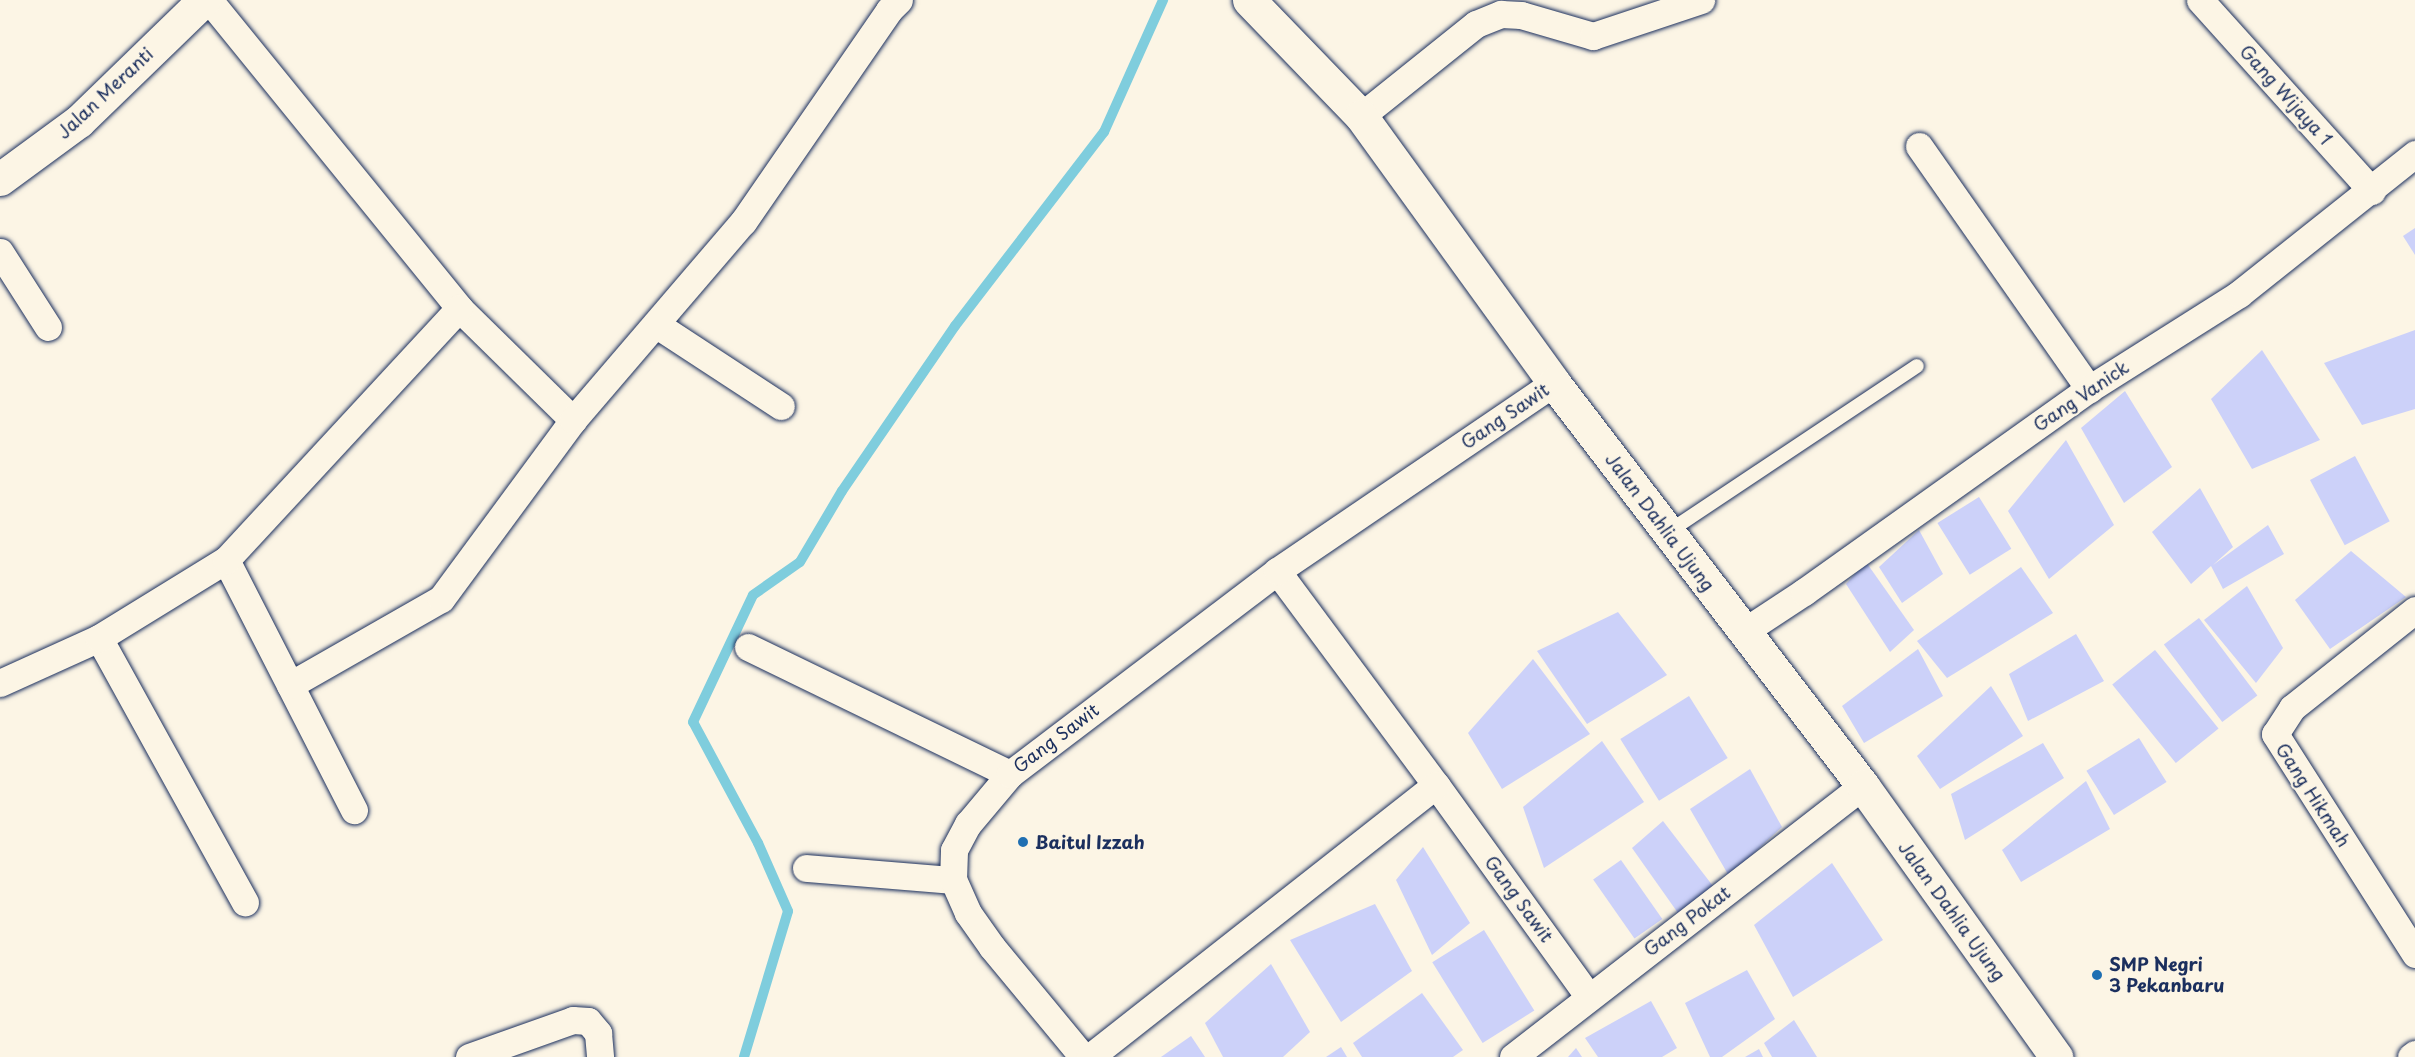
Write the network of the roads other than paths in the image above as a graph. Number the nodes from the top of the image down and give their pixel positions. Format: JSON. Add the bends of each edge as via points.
{"nodes":[{"id":1,"x":204,"y":0,"type":"edge"},
{"id":2,"x":209,"y":0,"type":"edge"},
{"id":3,"x":899,"y":0,"type":"edge"},
{"id":4,"x":1249,"y":0,"type":"edge"},
{"id":5,"x":1701,"y":0,"type":"edge"},
{"id":6,"x":2200,"y":0,"type":"edge"},
{"id":7,"x":1361,"y":116,"type":"junction"},
{"id":8,"x":1919,"y":146,"type":"dead end"},
{"id":9,"x":2415,"y":154,"type":"edge"},
{"id":10,"x":0,"y":179,"type":"edge"},
{"id":11,"x":2372,"y":191,"type":"junction"},
{"id":12,"x":0,"y":252,"type":"edge"},
{"id":13,"x":459,"y":308,"type":"junction"},
{"id":14,"x":657,"y":325,"type":"junction"},
{"id":15,"x":48,"y":327,"type":"dead end"},
{"id":16,"x":1917,"y":366,"type":"dead end"},
{"id":17,"x":1554,"y":383,"type":"junction"},
{"id":18,"x":2089,"y":389,"type":"junction"},
{"id":19,"x":781,"y":406,"type":"dead end"},
{"id":20,"x":573,"y":420,"type":"junction"},
{"id":21,"x":1668,"y":532,"type":"junction"},
{"id":22,"x":226,"y":561,"type":"junction"},
{"id":23,"x":1277,"y":571,"type":"junction"},
{"id":24,"x":2415,"y":610,"type":"edge"},
{"id":25,"x":1743,"y":632,"type":"junction"},
{"id":26,"x":99,"y":638,"type":"junction"},
{"id":27,"x":748,"y":647,"type":"dead end"},
{"id":28,"x":0,"y":683,"type":"edge"},
{"id":29,"x":290,"y":685,"type":"junction"},
{"id":30,"x":1010,"y":774,"type":"junction"},
{"id":31,"x":1436,"y":784,"type":"junction"},
{"id":32,"x":1863,"y":786,"type":"junction"},
{"id":33,"x":354,"y":810,"type":"dead end"},
{"id":34,"x":806,"y":868,"type":"dead end"},
{"id":35,"x":953,"y":880,"type":"junction"},
{"id":36,"x":245,"y":902,"type":"dead end"},
{"id":37,"x":2415,"y":954,"type":"edge"},
{"id":38,"x":1588,"y":996,"type":"junction"},
{"id":39,"x":2415,"y":1054,"type":"edge"},
{"id":40,"x":469,"y":1057,"type":"edge"},
{"id":41,"x":600,"y":1057,"type":"edge"},
{"id":42,"x":1083,"y":1057,"type":"edge"},
{"id":43,"x":1090,"y":1057,"type":"edge"},
{"id":44,"x":1513,"y":1057,"type":"edge"},
{"id":45,"x":2056,"y":1057,"type":"edge"},
{"id":46,"x":2411,"y":1057,"type":"edge"}],
"edges":[{"from":1,"to":10,"type":"main road","name":"Jalan Meranti","via":[[80,121]]},
{"from":2,"to":13,"type":"street"},
{"from":3,"to":14,"type":"street","via":[[743,222]]},
{"from":4,"to":7,"type":"main road","name":"Jalan Dahlia Ujung"},
{"from":5,"to":7,"type":"street","via":[[1593,36],[1521,15],[1501,14],[1476,24]]},
{"from":6,"to":11,"type":"street","name":"Gang Wijaya 1"},
{"from":7,"to":17,"type":"main road","name":"Jalan Dahlia Ujung"},
{"from":8,"to":18,"type":"street"},
{"from":9,"to":11,"type":"street","name":"Gang Vanick"},
{"from":11,"to":18,"type":"street","name":"Gang Vanick","via":[[2239,294]]},
{"from":12,"to":15,"type":"street"},
{"from":13,"to":20,"type":"street"},
{"from":13,"to":22,"type":"street"},
{"from":14,"to":19,"type":"street"},
{"from":14,"to":20,"type":"street"},
{"from":16,"to":21,"type":"lane"},
{"from":17,"to":21,"type":"main road","name":"Jalan Dahlia Ujung"},
{"from":17,"to":23,"type":"street","name":"Gang Sawit"},
{"from":18,"to":25,"type":"street","name":"Gang Vanick"},
{"from":20,"to":29,"type":"street","via":[[441,599]]},
{"from":21,"to":25,"type":"main road","name":"Jalan Dahlia Ujung"},
{"from":22,"to":26,"type":"street"},
{"from":22,"to":29,"type":"street"},
{"from":23,"to":30,"type":"street","name":"Gang Sawit"},
{"from":23,"to":31,"type":"street","name":"Gang Sawit"},
{"from":24,"to":37,"type":"street","name":"Gang Hikmah","via":[[2292,708],[2275,734]]},
{"from":25,"to":32,"type":"main road","name":"Jalan Dahlia Ujung"},
{"from":26,"to":28,"type":"street"},
{"from":26,"to":36,"type":"street"},
{"from":27,"to":30,"type":"street","name":"Gang Sawit"},
{"from":29,"to":33,"type":"street"},
{"from":30,"to":35,"type":"street","via":[[968,824],[954,850]]},
{"from":31,"to":38,"type":"street","name":"Gang Sawit"},
{"from":31,"to":43,"type":"street"},
{"from":32,"to":38,"type":"street","name":"Gang Pokat"},
{"from":32,"to":45,"type":"main road","name":"Jalan Dahlia Ujung"},
{"from":34,"to":35,"type":"street"},
{"from":35,"to":42,"type":"street","via":[[968,914],[992,947]]},
{"from":38,"to":44,"type":"street","name":"Gang Pokat"},
{"from":39,"to":46,"type":"street"},
{"from":40,"to":41,"type":"street","via":[[573,1020],[588,1021],[598,1033]]}]}
